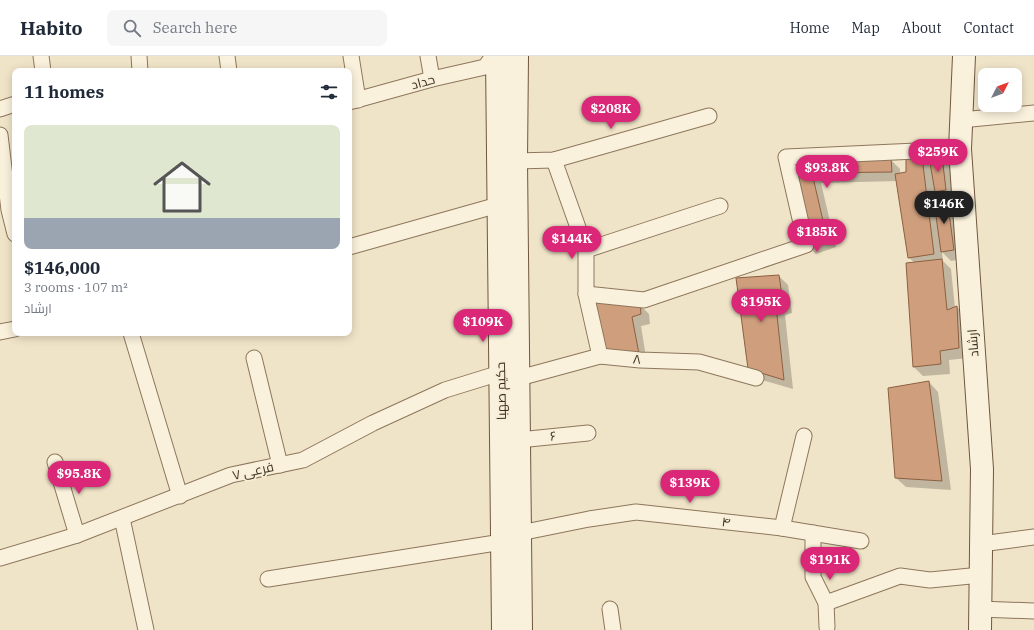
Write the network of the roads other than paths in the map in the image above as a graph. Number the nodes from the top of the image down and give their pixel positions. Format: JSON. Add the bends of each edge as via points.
{"nodes":[{"id":1,"x":41,"y":56,"type":"edge"},
{"id":2,"x":139,"y":56,"type":"edge"},
{"id":3,"x":227,"y":56,"type":"edge"},
{"id":4,"x":351,"y":56,"type":"edge"},
{"id":5,"x":428,"y":56,"type":"edge"},
{"id":6,"x":493,"y":56,"type":"edge"},
{"id":7,"x":497,"y":56,"type":"edge"},
{"id":8,"x":517,"y":56,"type":"edge"},
{"id":9,"x":964,"y":56,"type":"edge"},
{"id":10,"x":43,"y":68,"type":"edge"},
{"id":11,"x":140,"y":68,"type":"edge"},
{"id":12,"x":229,"y":68,"type":"edge"},
{"id":13,"x":352,"y":68,"type":"edge"},
{"id":14,"x":352,"y":78,"type":"edge"},
{"id":15,"x":432,"y":79,"type":"junction"},
{"id":16,"x":353,"y":101,"type":"edge"},
{"id":17,"x":12,"y":105,"type":"edge"},
{"id":18,"x":0,"y":109,"type":"edge"},
{"id":19,"x":1034,"y":113,"type":"edge"},
{"id":20,"x":709,"y":116,"type":"dead end"},
{"id":21,"x":961,"y":120,"type":"junction"},
{"id":22,"x":0,"y":135,"type":"edge"},
{"id":23,"x":960,"y":149,"type":"junction"},
{"id":24,"x":554,"y":160,"type":"junction"},
{"id":25,"x":516,"y":162,"type":"junction"},
{"id":26,"x":498,"y":205,"type":"junction"},
{"id":27,"x":720,"y":206,"type":"dead end"},
{"id":28,"x":5,"y":211,"type":"edge"},
{"id":29,"x":12,"y":227,"type":"edge"},
{"id":30,"x":352,"y":246,"type":"edge"},
{"id":31,"x":586,"y":250,"type":"junction"},
{"id":32,"x":586,"y":294,"type":"junction"},
{"id":33,"x":12,"y":329,"type":"edge"},
{"id":34,"x":0,"y":332,"type":"edge"},
{"id":35,"x":132,"y":336,"type":"edge"},
{"id":36,"x":600,"y":356,"type":"junction"},
{"id":37,"x":254,"y":358,"type":"dead end"},
{"id":38,"x":509,"y":375,"type":"junction"},
{"id":39,"x":756,"y":378,"type":"dead end"},
{"id":40,"x":588,"y":433,"type":"dead end"},
{"id":41,"x":804,"y":436,"type":"dead end"},
{"id":42,"x":519,"y":440,"type":"junction"},
{"id":43,"x":54,"y":462,"type":"dead end"},
{"id":44,"x":280,"y":465,"type":"junction"},
{"id":45,"x":180,"y":496,"type":"junction"},
{"id":46,"x":122,"y":518,"type":"junction"},
{"id":47,"x":782,"y":528,"type":"junction"},
{"id":48,"x":813,"y":533,"type":"junction"},
{"id":49,"x":77,"y":535,"type":"junction"},
{"id":50,"x":511,"y":537,"type":"junction"},
{"id":51,"x":1034,"y":537,"type":"edge"},
{"id":52,"x":861,"y":541,"type":"dead end"},
{"id":53,"x":981,"y":544,"type":"junction"},
{"id":54,"x":0,"y":558,"type":"edge"},
{"id":55,"x":981,"y":575,"type":"junction"},
{"id":56,"x":268,"y":579,"type":"dead end"},
{"id":57,"x":826,"y":603,"type":"junction"},
{"id":58,"x":610,"y":609,"type":"dead end"},
{"id":59,"x":1034,"y":611,"type":"edge"},
{"id":60,"x":980,"y":620,"type":"edge"},
{"id":61,"x":827,"y":627,"type":"dead end"},
{"id":62,"x":146,"y":630,"type":"edge"},
{"id":63,"x":503,"y":630,"type":"edge"},
{"id":64,"x":522,"y":630,"type":"edge"},
{"id":65,"x":613,"y":630,"type":"edge"}],
"edges":[{"from":1,"to":10,"type":"street"},
{"from":2,"to":11,"type":"street"},
{"from":3,"to":12,"type":"street"},
{"from":4,"to":13,"type":"street"},
{"from":5,"to":15,"type":"street"},
{"from":6,"to":15,"type":"street","name":"حداد","via":[[485,67]]},
{"from":7,"to":26,"type":"street","name":"حکیم صهبا"},
{"from":8,"to":25,"type":"street","name":"حکیم صهبا"},
{"from":9,"to":21,"type":"street","name":"ارشاد"},
{"from":14,"to":16,"type":"street"},
{"from":15,"to":16,"type":"street","name":"حداد"},
{"from":17,"to":18,"type":"street"},
{"from":19,"to":21,"type":"street"},
{"from":20,"to":24,"type":"street"},
{"from":21,"to":23,"type":"street","name":"ارشاد"},
{"from":22,"to":28,"type":"street"},
{"from":23,"to":32,"type":"street","via":[[786,157],[806,245],[644,300]]},
{"from":23,"to":53,"type":"street","name":"ارشاد","via":[[982,469]]},
{"from":24,"to":25,"type":"street"},
{"from":24,"to":31,"type":"street"},
{"from":25,"to":38,"type":"street","name":"حکیم صهبا"},
{"from":26,"to":30,"type":"street"},
{"from":26,"to":38,"type":"street","name":"حکیم صهبا"},
{"from":27,"to":31,"type":"street"},
{"from":28,"to":29,"type":"street"},
{"from":31,"to":32,"type":"street"},
{"from":32,"to":36,"type":"street"},
{"from":33,"to":34,"type":"street"},
{"from":35,"to":45,"type":"street"},
{"from":36,"to":38,"type":"street","name":"۸"},
{"from":36,"to":39,"type":"street","name":"۸","via":[[699,362]]},
{"from":37,"to":44,"type":"street"},
{"from":38,"to":42,"type":"street","name":"حکیم صهبا"},
{"from":38,"to":44,"type":"street","name":"فرعی ۷","via":[[445,390],[373,423],[303,460]]},
{"from":38,"to":50,"type":"street","name":"حکیم صهبا"},
{"from":40,"to":42,"type":"street","name":"۶"},
{"from":41,"to":47,"type":"street"},
{"from":42,"to":50,"type":"street","name":"حکیم صهبا"},
{"from":43,"to":49,"type":"street"},
{"from":44,"to":45,"type":"street","name":"فرعی ۷","via":[[231,475]]},
{"from":45,"to":46,"type":"street","name":"فرعی ۷"},
{"from":46,"to":49,"type":"street","name":"فرعی ۷"},
{"from":46,"to":62,"type":"street"},
{"from":47,"to":48,"type":"street","name":"۴"},
{"from":47,"to":50,"type":"street","name":"۴","via":[[636,512],[589,519]]},
{"from":48,"to":52,"type":"street","name":"۴"},
{"from":48,"to":57,"type":"street","via":[[813,577]]},
{"from":49,"to":54,"type":"street","name":"فرعی ۷"},
{"from":50,"to":56,"type":"street","name":"۴"},
{"from":50,"to":63,"type":"street","name":"حکیم صهبا"},
{"from":50,"to":64,"type":"street","name":"حکیم صهبا"},
{"from":51,"to":53,"type":"street"},
{"from":53,"to":55,"type":"street","name":"ارشاد"},
{"from":55,"to":57,"type":"street","via":[[930,580],[900,576]]},
{"from":55,"to":60,"type":"street","name":"ارشاد"},
{"from":57,"to":61,"type":"street"},
{"from":58,"to":65,"type":"street"},
{"from":59,"to":60,"type":"street"}]}
